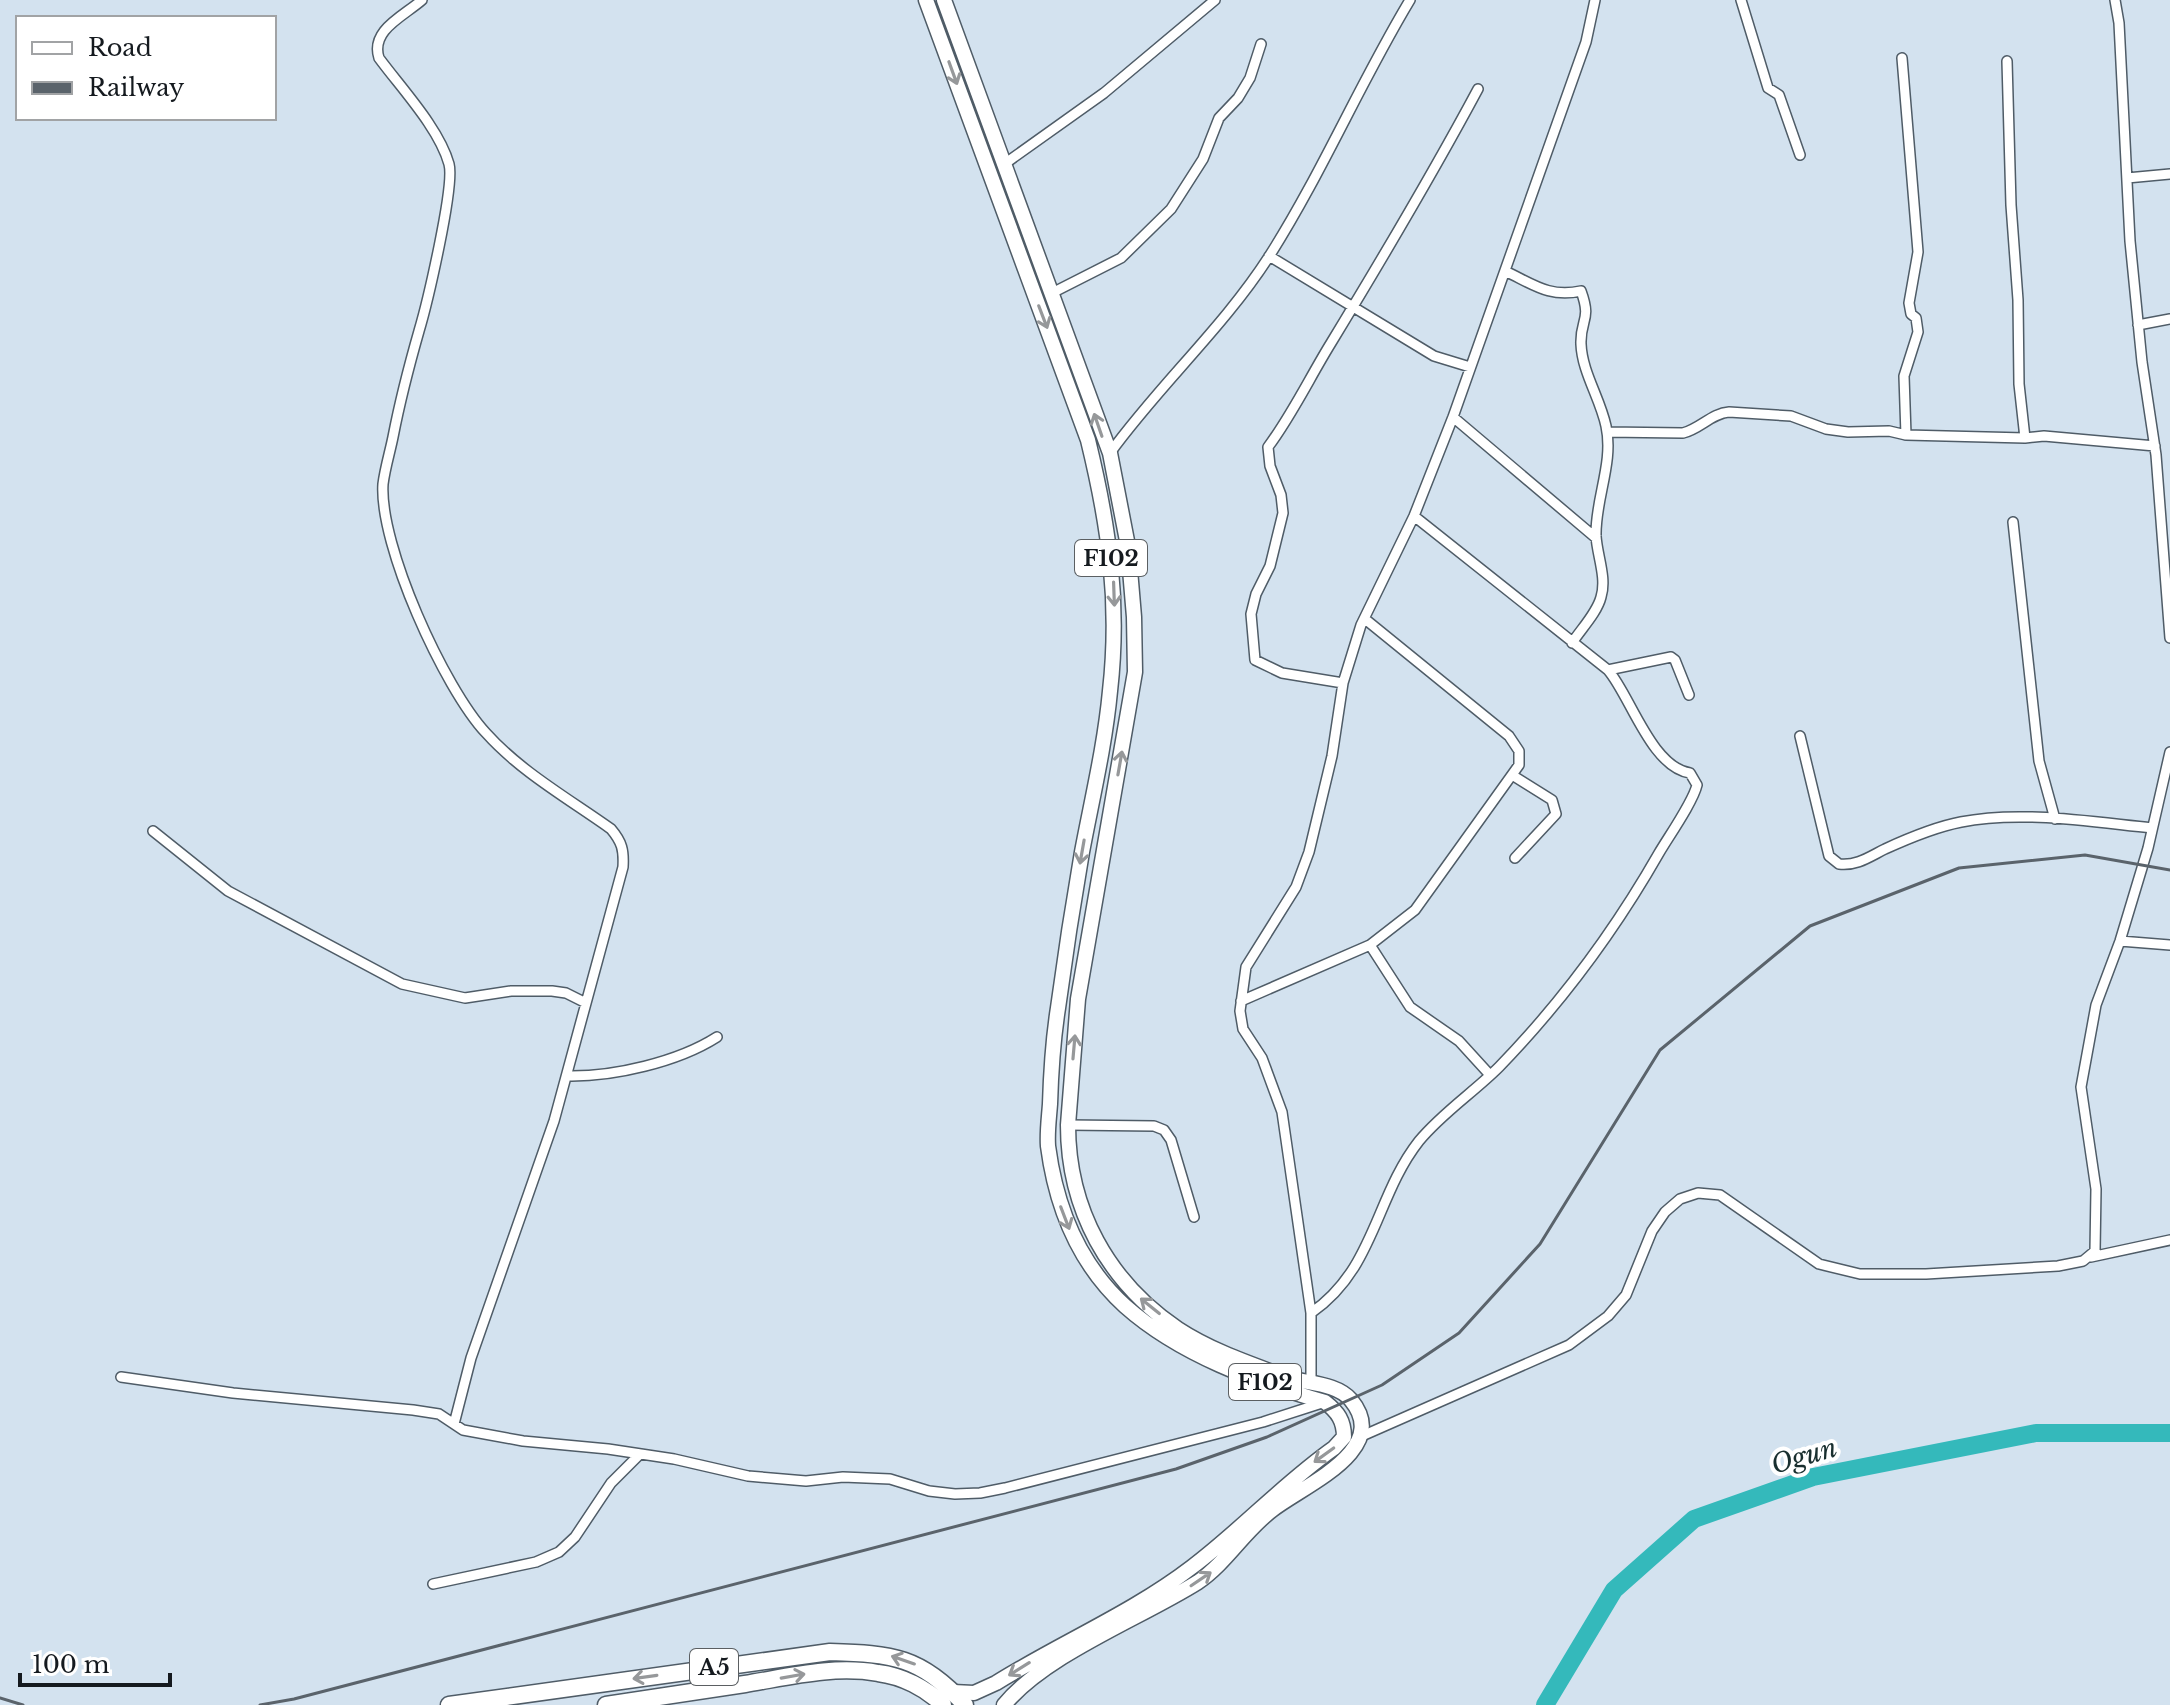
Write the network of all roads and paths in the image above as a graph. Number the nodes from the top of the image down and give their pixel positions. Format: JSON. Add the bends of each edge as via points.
{"nodes":[{"id":1,"x":422,"y":0,"type":"edge"},
{"id":2,"x":926,"y":0,"type":"edge"},
{"id":3,"x":944,"y":0,"type":"edge"},
{"id":4,"x":1215,"y":0,"type":"edge"},
{"id":5,"x":1410,"y":0,"type":"edge"},
{"id":6,"x":1595,"y":0,"type":"edge"},
{"id":7,"x":1741,"y":0,"type":"edge"},
{"id":8,"x":2115,"y":0,"type":"edge"},
{"id":9,"x":1261,"y":44,"type":"dead end"},
{"id":10,"x":1902,"y":58,"type":"dead end"},
{"id":11,"x":2007,"y":61,"type":"dead end"},
{"id":12,"x":1478,"y":89,"type":"dead end"},
{"id":13,"x":1800,"y":155,"type":"dead end"},
{"id":14,"x":1003,"y":165,"type":"junction"},
{"id":15,"x":2170,"y":174,"type":"edge"},
{"id":16,"x":2127,"y":178,"type":"junction"},
{"id":17,"x":1269,"y":256,"type":"junction"},
{"id":18,"x":1505,"y":271,"type":"junction"},
{"id":19,"x":1052,"y":293,"type":"junction"},
{"id":20,"x":1354,"y":306,"type":"junction"},
{"id":21,"x":2170,"y":319,"type":"edge"},
{"id":22,"x":2138,"y":325,"type":"junction"},
{"id":23,"x":1470,"y":367,"type":"junction"},
{"id":24,"x":1453,"y":417,"type":"junction"},
{"id":25,"x":1607,"y":432,"type":"junction"},
{"id":26,"x":1906,"y":435,"type":"junction"},
{"id":27,"x":2025,"y":438,"type":"junction"},
{"id":28,"x":2155,"y":446,"type":"junction"},
{"id":29,"x":1110,"y":453,"type":"junction"},
{"id":30,"x":1414,"y":516,"type":"junction"},
{"id":31,"x":2013,"y":522,"type":"dead end"},
{"id":32,"x":1596,"y":538,"type":"junction"},
{"id":33,"x":1365,"y":619,"type":"junction"},
{"id":34,"x":2170,"y":638,"type":"edge"},
{"id":35,"x":1572,"y":643,"type":"junction"},
{"id":36,"x":1608,"y":670,"type":"junction"},
{"id":37,"x":1343,"y":683,"type":"junction"},
{"id":38,"x":1689,"y":695,"type":"dead end"},
{"id":39,"x":1800,"y":736,"type":"dead end"},
{"id":40,"x":2170,"y":752,"type":"edge"},
{"id":41,"x":1512,"y":775,"type":"junction"},
{"id":42,"x":2055,"y":819,"type":"junction"},
{"id":43,"x":2152,"y":828,"type":"junction"},
{"id":44,"x":153,"y":831,"type":"dead end"},
{"id":45,"x":1515,"y":858,"type":"dead end"},
{"id":46,"x":2120,"y":941,"type":"junction"},
{"id":47,"x":1370,"y":945,"type":"junction"},
{"id":48,"x":2170,"y":945,"type":"edge"},
{"id":49,"x":1241,"y":1001,"type":"junction"},
{"id":50,"x":586,"y":1003,"type":"junction"},
{"id":51,"x":717,"y":1037,"type":"dead end"},
{"id":52,"x":1490,"y":1075,"type":"junction"},
{"id":53,"x":567,"y":1076,"type":"junction"},
{"id":54,"x":1068,"y":1125,"type":"junction"},
{"id":55,"x":1048,"y":1142,"type":"junction"},
{"id":56,"x":1068,"y":1143,"type":"junction"},
{"id":57,"x":1194,"y":1217,"type":"dead end"},
{"id":58,"x":2170,"y":1240,"type":"edge"},
{"id":59,"x":2091,"y":1257,"type":"junction"},
{"id":60,"x":1311,"y":1313,"type":"junction"},
{"id":61,"x":121,"y":1377,"type":"dead end"},
{"id":62,"x":1311,"y":1384,"type":"junction"},
{"id":63,"x":1325,"y":1402,"type":"junction"},
{"id":64,"x":454,"y":1424,"type":"junction"},
{"id":65,"x":1362,"y":1436,"type":"junction"},
{"id":66,"x":640,"y":1454,"type":"junction"},
{"id":67,"x":433,"y":1584,"type":"dead end"},
{"id":68,"x":742,"y":1663,"type":"junction"},
{"id":69,"x":747,"y":1684,"type":"junction"},
{"id":70,"x":948,"y":1698,"type":"edge"},
{"id":71,"x":661,"y":1700,"type":"edge"},
{"id":72,"x":449,"y":1705,"type":"edge"},
{"id":73,"x":606,"y":1705,"type":"edge"},
{"id":74,"x":965,"y":1705,"type":"edge"},
{"id":75,"x":1004,"y":1705,"type":"edge"}],
"edges":[{"from":1,"to":50,"type":"street","via":[[382,31],[376,48],[445,154],[451,178],[383,483],[384,503],[403,577],[467,710],[498,746],[620,840],[623,867]]},
{"from":2,"to":55,"type":"main road","number":"F102","one_way":true,"via":[[1088,440],[1115,594],[1110,692],[1054,1034]]},
{"from":3,"to":14,"type":"main road","number":"F102"},
{"from":4,"to":14,"type":"street","via":[[1104,93]]},
{"from":5,"to":17,"type":"street"},
{"from":6,"to":18,"type":"street","via":[[1586,42]]},
{"from":7,"to":13,"type":"street","via":[[1768,88],[1779,95]]},
{"from":8,"to":16,"type":"street"},
{"from":9,"to":19,"type":"street","via":[[1250,78],[1219,118],[1203,159],[1171,209],[1121,258]]},
{"from":10,"to":26,"type":"street","via":[[1918,252],[1909,303],[1918,332],[1904,376]]},
{"from":11,"to":27,"type":"street"},
{"from":12,"to":20,"type":"street"},
{"from":14,"to":19,"type":"main road","number":"F102"},
{"from":15,"to":16,"type":"street"},
{"from":16,"to":22,"type":"street"},
{"from":17,"to":20,"type":"street"},
{"from":17,"to":29,"type":"street","via":[[1232,310]]},
{"from":18,"to":23,"type":"street"},
{"from":18,"to":25,"type":"street","via":[[1563,295],[1581,291],[1588,310],[1580,342],[1584,365]]},
{"from":29,"to":19,"type":"main road","number":"F102","one_way":true},
{"from":20,"to":23,"type":"street","via":[[1434,356]]},
{"from":20,"to":37,"type":"street","via":[[1268,447],[1283,513],[1251,614],[1255,660],[1282,673]]},
{"from":21,"to":22,"type":"street"},
{"from":22,"to":28,"type":"street"},
{"from":23,"to":24,"type":"street"},
{"from":24,"to":30,"type":"street"},
{"from":24,"to":32,"type":"street"},
{"from":25,"to":26,"type":"street","via":[[1683,433],[1729,412],[1791,416],[1848,432]]},
{"from":25,"to":32,"type":"street"},
{"from":26,"to":27,"type":"street"},
{"from":27,"to":28,"type":"street"},
{"from":28,"to":34,"type":"street"},
{"from":54,"to":29,"type":"main road","number":"F102","one_way":true,"via":[[1078,999],[1135,672],[1128,546]]},
{"from":30,"to":33,"type":"street"},
{"from":30,"to":35,"type":"street"},
{"from":31,"to":42,"type":"street","via":[[2039,761]]},
{"from":32,"to":35,"type":"street","via":[[1602,595]]},
{"from":33,"to":37,"type":"street"},
{"from":33,"to":41,"type":"street","via":[[1509,736],[1519,751]]},
{"from":35,"to":36,"type":"street"},
{"from":36,"to":38,"type":"street","via":[[1671,657]]},
{"from":36,"to":52,"type":"street","via":[[1636,720],[1680,772],[1695,778],[1696,790],[1628,906],[1541,1020]]},
{"from":37,"to":49,"type":"street","via":[[1309,852],[1296,887],[1246,967]]},
{"from":39,"to":42,"type":"street","via":[[1829,856],[1839,864],[1858,863],[1961,822]]},
{"from":40,"to":43,"type":"street"},
{"from":41,"to":45,"type":"street","via":[[1556,806],[1556,814]]},
{"from":41,"to":47,"type":"street","via":[[1415,910]]},
{"from":42,"to":43,"type":"street"},
{"from":43,"to":46,"type":"street"},
{"from":44,"to":50,"type":"street","via":[[228,891],[402,984],[465,998],[552,991]]},
{"from":46,"to":48,"type":"street"},
{"from":46,"to":59,"type":"street","via":[[2096,1005],[2081,1087],[2096,1189]]},
{"from":47,"to":49,"type":"street"},
{"from":47,"to":52,"type":"street","via":[[1410,1007],[1459,1041]]},
{"from":49,"to":60,"type":"street","via":[[1243,1029],[1262,1058],[1282,1112]]},
{"from":50,"to":53,"type":"street"},
{"from":51,"to":53,"type":"street","via":[[646,1065]]},
{"from":52,"to":60,"type":"street","via":[[1421,1139],[1343,1287]]},
{"from":53,"to":64,"type":"street","via":[[471,1358]]},
{"from":54,"to":56,"type":"main road","number":"F102"},
{"from":54,"to":57,"type":"street","via":[[1164,1130]]},
{"from":55,"to":56,"type":"main road"},
{"from":55,"to":63,"type":"main road","number":"F102","one_way":true,"via":[[1070,1231],[1126,1307],[1165,1336],[1231,1369]]},
{"from":62,"to":56,"type":"main road","number":"F102","one_way":true,"via":[[1237,1359],[1179,1330],[1129,1288],[1087,1223]]},
{"from":58,"to":59,"type":"street"},
{"from":59,"to":65,"type":"street","via":[[2058,1266],[1860,1274],[1819,1264],[1720,1195],[1698,1193],[1665,1212],[1626,1295],[1569,1345]]},
{"from":60,"to":62,"type":"street"},
{"from":61,"to":64,"type":"street","via":[[413,1410],[439,1414]]},
{"from":62,"to":65,"type":"main road","number":"F102","via":[[1351,1399],[1363,1419]]},
{"from":63,"to":66,"type":"street","via":[[980,1493],[929,1491],[890,1479],[748,1476]]},
{"from":63,"to":70,"type":"main road","number":"F102","one_way":true,"via":[[1344,1426],[1340,1443],[1194,1566],[996,1683]]},
{"from":64,"to":66,"type":"street","via":[[523,1441]]},
{"from":75,"to":65,"type":"main road","one_way":true,"via":[[1061,1660],[1222,1563],[1270,1512],[1352,1453]]},
{"from":66,"to":67,"type":"street","via":[[559,1552],[536,1562]]},
{"from":68,"to":69,"type":"highway"},
{"from":70,"to":68,"type":"highway","number":"A5","one_way":true,"via":[[913,1663],[893,1656],[819,1652]]},
{"from":68,"to":72,"type":"highway","number":"A5","one_way":true},
{"from":69,"to":70,"type":"highway","number":"A5","one_way":true,"via":[[813,1672],[879,1673]]},
{"from":69,"to":71,"type":"highway","number":"A5"},
{"from":70,"to":74,"type":"highway","number":"A5"},
{"from":71,"to":73,"type":"highway","number":"A5"}]}
